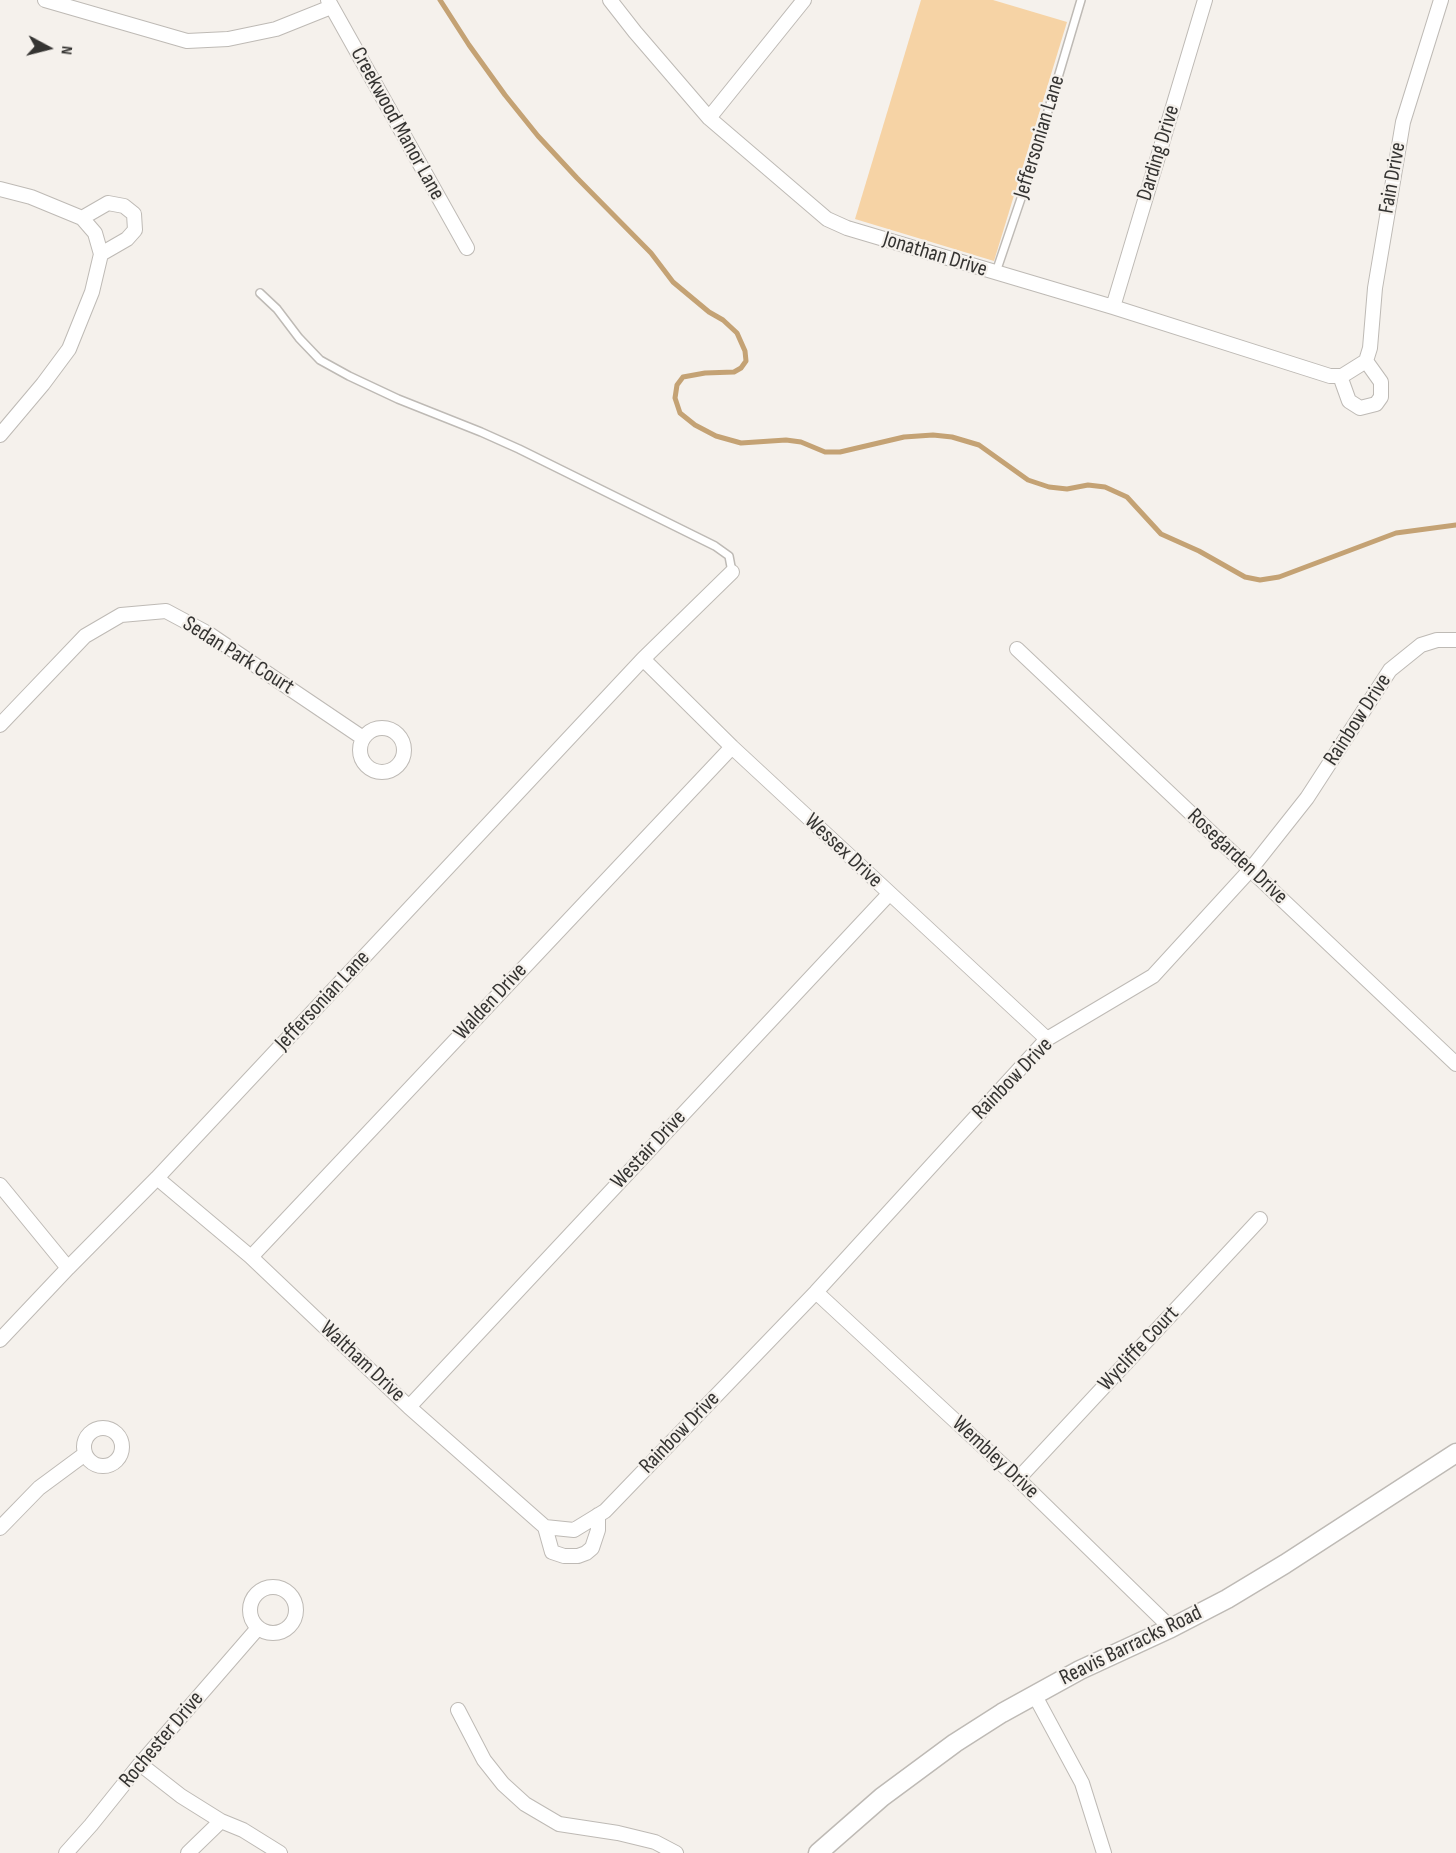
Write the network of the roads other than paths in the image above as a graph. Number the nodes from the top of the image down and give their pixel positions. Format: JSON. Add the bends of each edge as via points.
{"nodes":[{"id":1,"x":45,"y":0,"type":"edge"},
{"id":2,"x":610,"y":0,"type":"edge"},
{"id":3,"x":804,"y":0,"type":"edge"},
{"id":4,"x":1081,"y":0,"type":"edge"},
{"id":5,"x":1205,"y":0,"type":"edge"},
{"id":6,"x":1441,"y":0,"type":"edge"},
{"id":7,"x":329,"y":3,"type":"edge"},
{"id":8,"x":709,"y":118,"type":"junction"},
{"id":9,"x":0,"y":189,"type":"edge"},
{"id":10,"x":82,"y":218,"type":"junction"},
{"id":11,"x":467,"y":248,"type":"dead end"},
{"id":12,"x":101,"y":254,"type":"junction"},
{"id":13,"x":996,"y":273,"type":"junction"},
{"id":14,"x":261,"y":293,"type":"dead end"},
{"id":15,"x":1113,"y":307,"type":"junction"},
{"id":16,"x":1366,"y":361,"type":"junction"},
{"id":17,"x":1340,"y":376,"type":"junction"},
{"id":18,"x":0,"y":435,"type":"edge"},
{"id":19,"x":732,"y":572,"type":"joint"},
{"id":20,"x":1456,"y":640,"type":"edge"},
{"id":21,"x":1017,"y":649,"type":"dead end"},
{"id":22,"x":643,"y":659,"type":"junction"},
{"id":23,"x":0,"y":725,"type":"edge"},
{"id":24,"x":363,"y":738,"type":"dead end"},
{"id":25,"x":732,"y":747,"type":"junction"},
{"id":26,"x":1250,"y":870,"type":"junction"},
{"id":27,"x":889,"y":894,"type":"junction"},
{"id":28,"x":1047,"y":1039,"type":"junction"},
{"id":29,"x":1456,"y":1064,"type":"edge"},
{"id":30,"x":157,"y":1178,"type":"junction"},
{"id":31,"x":0,"y":1185,"type":"edge"},
{"id":32,"x":1260,"y":1219,"type":"dead end"},
{"id":33,"x":250,"y":1257,"type":"junction"},
{"id":34,"x":68,"y":1268,"type":"junction"},
{"id":35,"x":816,"y":1292,"type":"junction"},
{"id":36,"x":0,"y":1340,"type":"edge"},
{"id":37,"x":409,"y":1407,"type":"junction"},
{"id":38,"x":1456,"y":1453,"type":"edge"},
{"id":39,"x":86,"y":1454,"type":"dead end"},
{"id":40,"x":1018,"y":1479,"type":"junction"},
{"id":41,"x":598,"y":1515,"type":"junction"},
{"id":42,"x":545,"y":1527,"type":"junction"},
{"id":43,"x":0,"y":1528,"type":"edge"},
{"id":44,"x":258,"y":1628,"type":"dead end"},
{"id":45,"x":1171,"y":1628,"type":"junction"},
{"id":46,"x":1034,"y":1694,"type":"junction"},
{"id":47,"x":458,"y":1710,"type":"dead end"},
{"id":48,"x":140,"y":1764,"type":"junction"},
{"id":49,"x":222,"y":1821,"type":"junction"},
{"id":50,"x":66,"y":1853,"type":"edge"},
{"id":51,"x":188,"y":1853,"type":"edge"},
{"id":52,"x":280,"y":1853,"type":"edge"},
{"id":53,"x":676,"y":1853,"type":"edge"},
{"id":54,"x":818,"y":1853,"type":"edge"},
{"id":55,"x":1104,"y":1853,"type":"edge"}],
"edges":[{"from":1,"to":7,"type":"street","via":[[187,41],[228,39],[276,29]]},
{"from":2,"to":8,"type":"street","name":"Jonathan Drive"},
{"from":3,"to":8,"type":"street"},
{"from":4,"to":13,"type":"lane","name":"Jeffersonian Lane"},
{"from":5,"to":15,"type":"street","name":"Darding Drive"},
{"from":6,"to":16,"type":"street","name":"Fain Drive","via":[[1403,122]]},
{"from":7,"to":11,"type":"street","name":"Creekwood Manor Lane"},
{"from":8,"to":13,"type":"street","name":"Jonathan Drive","via":[[827,219]]},
{"from":9,"to":10,"type":"street"},
{"from":10,"to":12,"type":"street","via":[[95,233]]},
{"from":10,"to":12,"type":"street","via":[[108,203],[117,203],[134,214],[135,230]]},
{"from":12,"to":18,"type":"street","via":[[93,292],[69,349]]},
{"from":13,"to":15,"type":"street","name":"Jonathan Drive"},
{"from":14,"to":19,"type":"lane","via":[[320,360],[398,399],[509,445],[715,546],[729,556]]},
{"from":15,"to":17,"type":"street","name":"Jonathan Drive"},
{"from":16,"to":17,"type":"street"},
{"from":16,"to":17,"type":"street","via":[[1381,382],[1376,405],[1360,408],[1349,401]]},
{"from":19,"to":22,"type":"street","name":"Jeffersonian Lane"},
{"from":20,"to":26,"type":"street","name":"Rainbow Drive","via":[[1421,645],[1390,670],[1307,798]]},
{"from":21,"to":26,"type":"street","name":"Rosegarden Drive"},
{"from":22,"to":25,"type":"street","name":"Wessex Drive"},
{"from":22,"to":30,"type":"street","name":"Jeffersonian Lane"},
{"from":23,"to":24,"type":"street","name":"Sedan Park Court","via":[[85,636],[121,615],[166,611],[209,634]]},
{"from":25,"to":27,"type":"street","name":"Wessex Drive"},
{"from":25,"to":33,"type":"street","name":"Walden Drive"},
{"from":26,"to":28,"type":"street","name":"Rainbow Drive","via":[[1153,976]]},
{"from":26,"to":29,"type":"street","name":"Rosegarden Drive"},
{"from":27,"to":28,"type":"street","name":"Wessex Drive"},
{"from":27,"to":37,"type":"street","name":"Westair Drive"},
{"from":28,"to":35,"type":"street","name":"Rainbow Drive"},
{"from":30,"to":33,"type":"street","name":"Waltham Drive"},
{"from":30,"to":34,"type":"street","name":"Jeffersonian Lane"},
{"from":31,"to":34,"type":"street"},
{"from":32,"to":40,"type":"street","name":"Wycliffe Court"},
{"from":33,"to":37,"type":"street","name":"Waltham Drive"},
{"from":34,"to":36,"type":"street","name":"Jeffersonian Lane"},
{"from":35,"to":40,"type":"street","name":"Wembley Drive"},
{"from":35,"to":41,"type":"street","name":"Rainbow Drive"},
{"from":37,"to":42,"type":"street","name":"Waltham Drive"},
{"from":38,"to":45,"type":"main road","name":"Reavis Barracks Road","via":[[1285,1564]]},
{"from":39,"to":43,"type":"street","via":[[39,1488]]},
{"from":40,"to":45,"type":"street","name":"Wembley Drive"},
{"from":41,"to":42,"type":"street","name":"Rainbow Drive","via":[[574,1530]]},
{"from":41,"to":42,"type":"street","via":[[592,1548],[578,1556],[552,1552]]},
{"from":44,"to":48,"type":"street","name":"Rochester Drive"},
{"from":45,"to":46,"type":"main road","name":"Reavis Barracks Road"},
{"from":46,"to":54,"type":"main road","name":"Reavis Barracks Road","via":[[913,1773]]},
{"from":46,"to":55,"type":"street","via":[[1082,1783]]},
{"from":47,"to":53,"type":"street","via":[[484,1760],[525,1804],[559,1824],[655,1842]]},
{"from":48,"to":49,"type":"street"},
{"from":48,"to":50,"type":"street","name":"Rochester Drive"},
{"from":49,"to":51,"type":"street"},
{"from":49,"to":52,"type":"street"}]}
